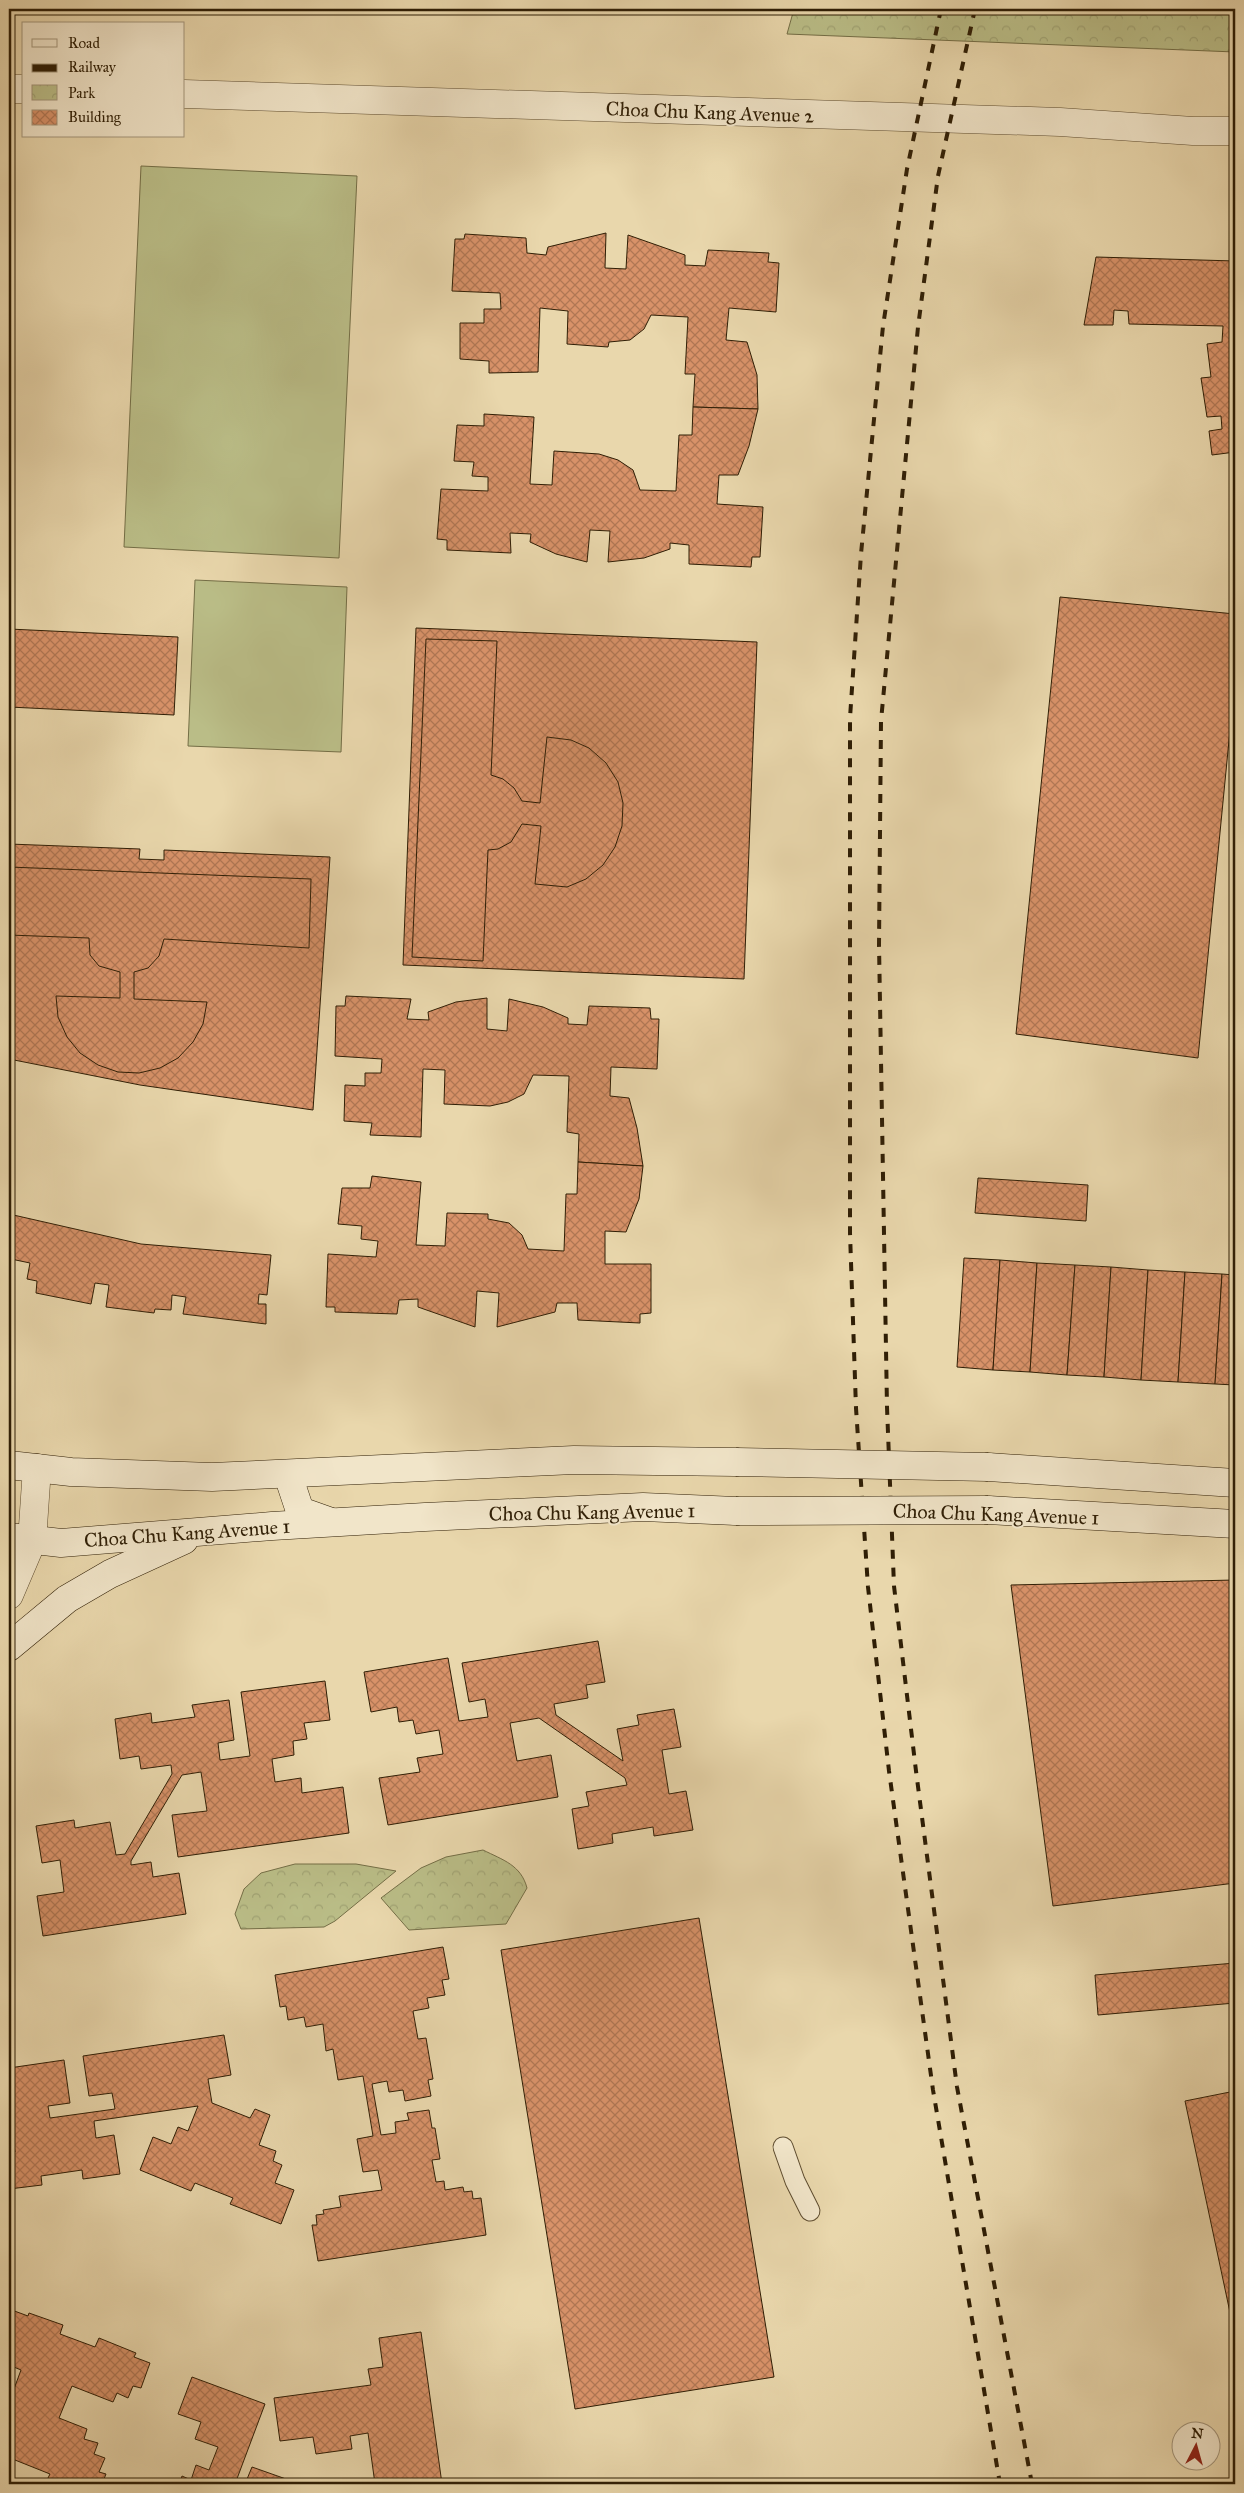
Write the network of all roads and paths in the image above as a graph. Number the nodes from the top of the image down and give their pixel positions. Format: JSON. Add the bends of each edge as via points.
{"nodes":[{"id":1,"x":9,"y":89,"type":"edge"},
{"id":2,"x":22,"y":89,"type":"edge"},
{"id":3,"x":185,"y":94,"type":"edge"},
{"id":4,"x":1235,"y":131,"type":"edge"},
{"id":5,"x":9,"y":1466,"type":"edge"},
{"id":6,"x":37,"y":1468,"type":"junction"},
{"id":7,"x":288,"y":1475,"type":"junction"},
{"id":8,"x":1235,"y":1483,"type":"edge"},
{"id":9,"x":334,"y":1524,"type":"junction"},
{"id":10,"x":1235,"y":1524,"type":"edge"},
{"id":11,"x":201,"y":1532,"type":"junction"},
{"id":12,"x":20,"y":1539,"type":"edge"},
{"id":13,"x":9,"y":1595,"type":"edge"},
{"id":14,"x":9,"y":1646,"type":"edge"},
{"id":15,"x":783,"y":2147,"type":"dead end"},
{"id":16,"x":810,"y":2211,"type":"dead end"}],
"edges":[{"from":1,"to":2,"type":"street"},
{"from":3,"to":4,"type":"street","name":"Choa Chu Kang Avenue 2","via":[[1051,122]]},
{"from":5,"to":6,"type":"street"},
{"from":6,"to":7,"type":"street","via":[[212,1477]]},
{"from":6,"to":12,"type":"street"},
{"from":7,"to":8,"type":"street","bridge":true,"via":[[574,1460],[988,1467]]},
{"from":7,"to":9,"type":"street","via":[[300,1511]]},
{"from":9,"to":10,"type":"street","name":"Choa Chu Kang Avenue 1","bridge":true,"via":[[643,1507],[736,1511],[988,1510]]},
{"from":9,"to":11,"type":"street","name":"Choa Chu Kang Avenue 1"},
{"from":11,"to":12,"type":"street","name":"Choa Chu Kang Avenue 1","via":[[61,1543]]},
{"from":11,"to":14,"type":"street","via":[[93,1584],[68,1599]]},
{"from":12,"to":13,"type":"street"},
{"from":15,"to":16,"type":"lane"}]}
